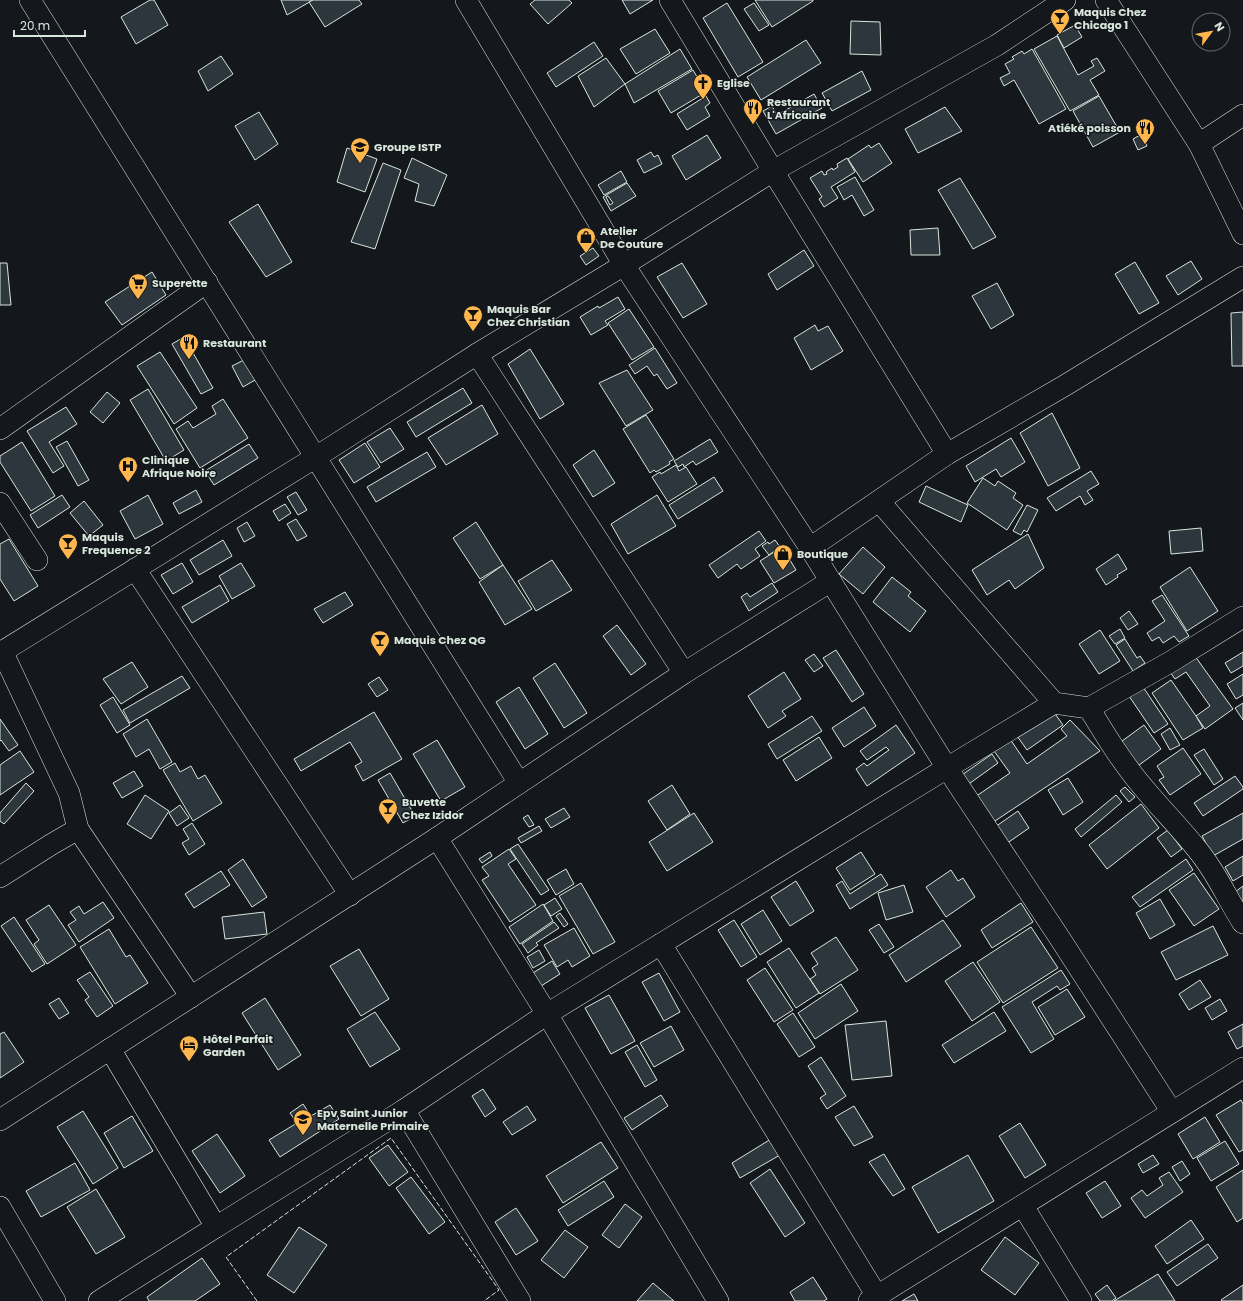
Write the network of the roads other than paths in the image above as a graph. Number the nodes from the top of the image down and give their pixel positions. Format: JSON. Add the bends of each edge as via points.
{"nodes":[{"id":1,"x":30,"y":0,"type":"edge"},
{"id":2,"x":466,"y":0,"type":"edge"},
{"id":3,"x":670,"y":0,"type":"edge"},
{"id":4,"x":1065,"y":0,"type":"edge"},
{"id":5,"x":1106,"y":0,"type":"edge"},
{"id":6,"x":1243,"y":115,"type":"edge"},
{"id":7,"x":1199,"y":144,"type":"junction"},
{"id":8,"x":773,"y":171,"type":"junction"},
{"id":9,"x":1243,"y":234,"type":"edge"},
{"id":10,"x":624,"y":265,"type":"junction"},
{"id":11,"x":1243,"y":277,"type":"edge"},
{"id":12,"x":207,"y":282,"type":"junction"},
{"id":13,"x":478,"y":354,"type":"junction"},
{"id":14,"x":0,"y":429,"type":"edge"},
{"id":15,"x":947,"y":454,"type":"junction"},
{"id":16,"x":316,"y":456,"type":"junction"},
{"id":17,"x":878,"y":501,"type":"junction"},
{"id":18,"x":0,"y":502,"type":"edge"},
{"id":19,"x":810,"y":548,"type":"junction"},
{"id":20,"x":38,"y":560,"type":"dead end"},
{"id":21,"x":135,"y":569,"type":"junction"},
{"id":22,"x":831,"y":581,"type":"junction"},
{"id":23,"x":1243,"y":617,"type":"edge"},
{"id":24,"x":1,"y":652,"type":"edge"},
{"id":25,"x":684,"y":673,"type":"junction"},
{"id":26,"x":1054,"y":703,"type":"junction"},
{"id":27,"x":1089,"y":708,"type":"junction"},
{"id":28,"x":947,"y":768,"type":"junction"},
{"id":29,"x":520,"y":783,"type":"junction"},
{"id":30,"x":78,"y":829,"type":"junction"},
{"id":31,"x":437,"y":838,"type":"junction"},
{"id":32,"x":0,"y":877,"type":"edge"},
{"id":33,"x":350,"y":895,"type":"junction"},
{"id":34,"x":1243,"y":923,"type":"edge"},
{"id":35,"x":661,"y":944,"type":"junction"},
{"id":36,"x":191,"y":997,"type":"junction"},
{"id":37,"x":547,"y":1014,"type":"junction"},
{"id":38,"x":110,"y":1049,"type":"junction"},
{"id":39,"x":1243,"y":1068,"type":"edge"},
{"id":40,"x":404,"y":1110,"type":"junction"},
{"id":41,"x":1172,"y":1112,"type":"junction"},
{"id":42,"x":0,"y":1120,"type":"edge"},
{"id":43,"x":1023,"y":1206,"type":"junction"},
{"id":44,"x":0,"y":1207,"type":"edge"},
{"id":45,"x":216,"y":1228,"type":"junction"},
{"id":46,"x":50,"y":1299,"type":"edge"},
{"id":47,"x":875,"y":1299,"type":"edge"},
{"id":48,"x":99,"y":1301,"type":"edge"},
{"id":49,"x":520,"y":1301,"type":"edge"},
{"id":50,"x":718,"y":1301,"type":"edge"},
{"id":51,"x":1081,"y":1301,"type":"edge"}],
"edges":[{"from":1,"to":12,"type":"street"},
{"from":2,"to":10,"type":"street"},
{"from":3,"to":8,"type":"street"},
{"from":4,"to":8,"type":"street","via":[[997,45]]},
{"from":5,"to":7,"type":"street"},
{"from":6,"to":7,"type":"street"},
{"from":7,"to":9,"type":"street"},
{"from":8,"to":10,"type":"street"},
{"from":8,"to":15,"type":"street"},
{"from":10,"to":13,"type":"street"},
{"from":10,"to":19,"type":"street"},
{"from":11,"to":15,"type":"street"},
{"from":12,"to":14,"type":"street"},
{"from":12,"to":16,"type":"street"},
{"from":13,"to":16,"type":"street"},
{"from":13,"to":25,"type":"street"},
{"from":15,"to":17,"type":"street"},
{"from":16,"to":21,"type":"street"},
{"from":16,"to":29,"type":"street"},
{"from":17,"to":19,"type":"street"},
{"from":17,"to":26,"type":"street"},
{"from":18,"to":20,"type":"street"},
{"from":19,"to":22,"type":"street"},
{"from":21,"to":24,"type":"street"},
{"from":21,"to":33,"type":"street"},
{"from":22,"to":25,"type":"street"},
{"from":22,"to":28,"type":"street"},
{"from":23,"to":27,"type":"street"},
{"from":24,"to":30,"type":"street","via":[[69,793]]},
{"from":25,"to":29,"type":"street"},
{"from":26,"to":27,"type":"street"},
{"from":26,"to":28,"type":"street"},
{"from":27,"to":34,"type":"street","via":[[1129,770],[1210,866]]},
{"from":28,"to":35,"type":"street"},
{"from":28,"to":41,"type":"street"},
{"from":29,"to":31,"type":"street"},
{"from":30,"to":32,"type":"street"},
{"from":30,"to":36,"type":"street"},
{"from":31,"to":33,"type":"street"},
{"from":31,"to":37,"type":"street"},
{"from":33,"to":36,"type":"street"},
{"from":35,"to":37,"type":"street"},
{"from":35,"to":47,"type":"street"},
{"from":36,"to":38,"type":"street"},
{"from":37,"to":40,"type":"street"},
{"from":37,"to":50,"type":"street"},
{"from":38,"to":42,"type":"street"},
{"from":38,"to":45,"type":"street"},
{"from":39,"to":41,"type":"street"},
{"from":40,"to":45,"type":"street"},
{"from":40,"to":49,"type":"street"},
{"from":41,"to":43,"type":"street"},
{"from":43,"to":47,"type":"street"},
{"from":43,"to":51,"type":"street"},
{"from":44,"to":46,"type":"street"},
{"from":45,"to":48,"type":"street"}]}
